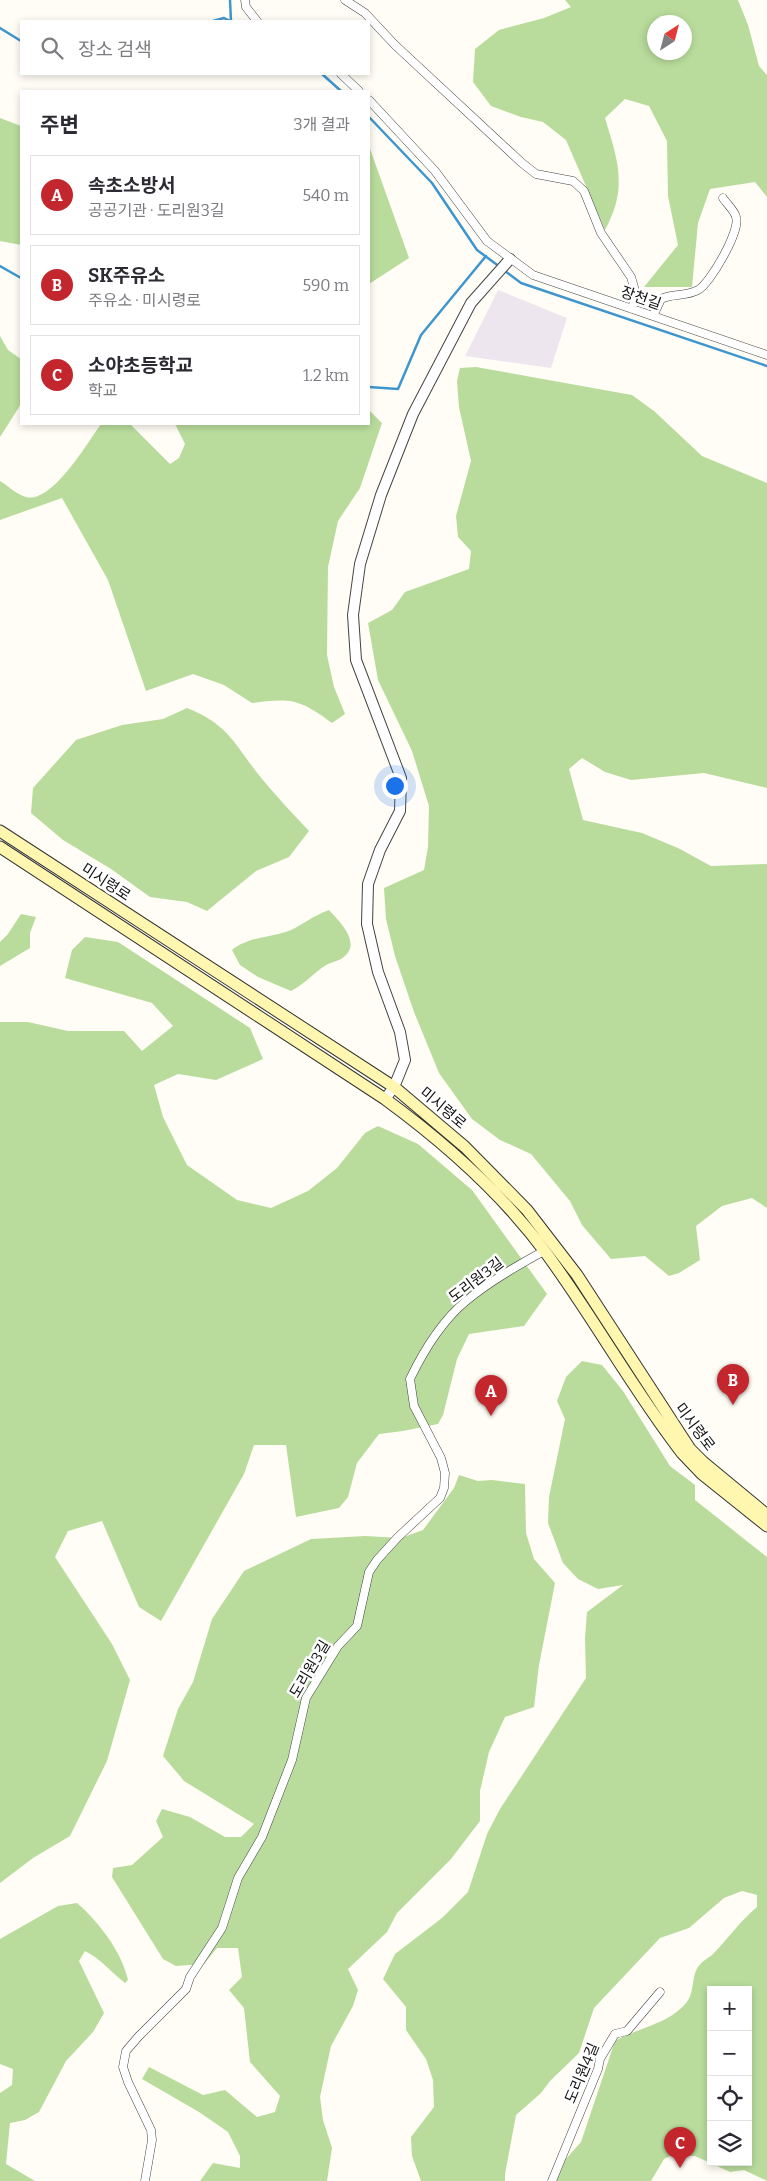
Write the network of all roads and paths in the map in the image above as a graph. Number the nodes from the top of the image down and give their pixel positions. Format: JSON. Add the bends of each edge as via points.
{"nodes":[{"id":1,"x":245,"y":0,"type":"edge"},
{"id":2,"x":345,"y":0,"type":"edge"},
{"id":3,"x":256,"y":20,"type":"edge"},
{"id":4,"x":343,"y":75,"type":"edge"},
{"id":5,"x":359,"y":90,"type":"edge"},
{"id":6,"x":370,"y":101,"type":"edge"},
{"id":7,"x":723,"y":198,"type":"dead end"},
{"id":8,"x":508,"y":261,"type":"junction"},
{"id":9,"x":632,"y":309,"type":"junction"},
{"id":10,"x":653,"y":316,"type":"junction"},
{"id":11,"x":767,"y":355,"type":"edge"},
{"id":12,"x":0,"y":831,"type":"edge"},
{"id":13,"x":0,"y":847,"type":"edge"},
{"id":14,"x":394,"y":1087,"type":"junction"},
{"id":15,"x":385,"y":1099,"type":"junction"},
{"id":16,"x":544,"y":1251,"type":"junction"},
{"id":17,"x":767,"y":1515,"type":"edge"},
{"id":18,"x":767,"y":1526,"type":"edge"},
{"id":19,"x":660,"y":1992,"type":"dead end"},
{"id":20,"x":145,"y":2181,"type":"edge"},
{"id":21,"x":552,"y":2181,"type":"edge"}],
"edges":[{"from":1,"to":3,"type":"street","via":[[246,7]]},
{"from":2,"to":9,"type":"street","via":[[365,13],[522,163],[536,174],[573,181],[584,191],[601,233],[631,277],[636,294]]},
{"from":4,"to":5,"type":"street"},
{"from":6,"to":8,"type":"street","name":"장천길","via":[[435,171],[487,241]]},
{"from":7,"to":10,"type":"street","via":[[736,217],[736,226],[725,254],[700,289],[661,299]]},
{"from":8,"to":9,"type":"street","name":"장천길","via":[[533,275]]},
{"from":8,"to":14,"type":"street","via":[[471,303],[413,414],[381,495],[360,564],[353,614],[356,660],[401,778],[400,811],[380,850],[368,884],[367,924],[378,972],[400,1032],[405,1060]]},
{"from":9,"to":10,"type":"street","name":"장천길"},
{"from":10,"to":11,"type":"street","name":"장천길"},
{"from":12,"to":14,"type":"main road","name":"미시령로"},
{"from":13,"to":15,"type":"main road","name":"미시령로"},
{"from":14,"to":15,"type":"street"},
{"from":14,"to":17,"type":"main road","name":"미시령로","via":[[465,1147],[527,1210],[606,1316],[669,1420],[690,1448]]},
{"from":15,"to":16,"type":"main road","name":"미시령로","via":[[470,1169]]},
{"from":16,"to":18,"type":"main road","name":"미시령로","via":[[682,1453],[702,1474]]},
{"from":16,"to":20,"type":"street","name":"도리원3길","via":[[506,1272],[466,1301],[435,1338],[410,1379],[414,1406],[441,1458],[444,1488],[440,1498],[398,1537],[369,1572],[357,1626],[338,1646],[306,1698],[292,1760],[262,1837],[238,1878],[222,1928],[190,1977],[186,1989],[126,2051],[124,2066],[128,2082],[151,2130]]},
{"from":19,"to":21,"type":"street","name":"도리원4길","via":[[627,2031],[615,2034],[600,2059]]}]}
